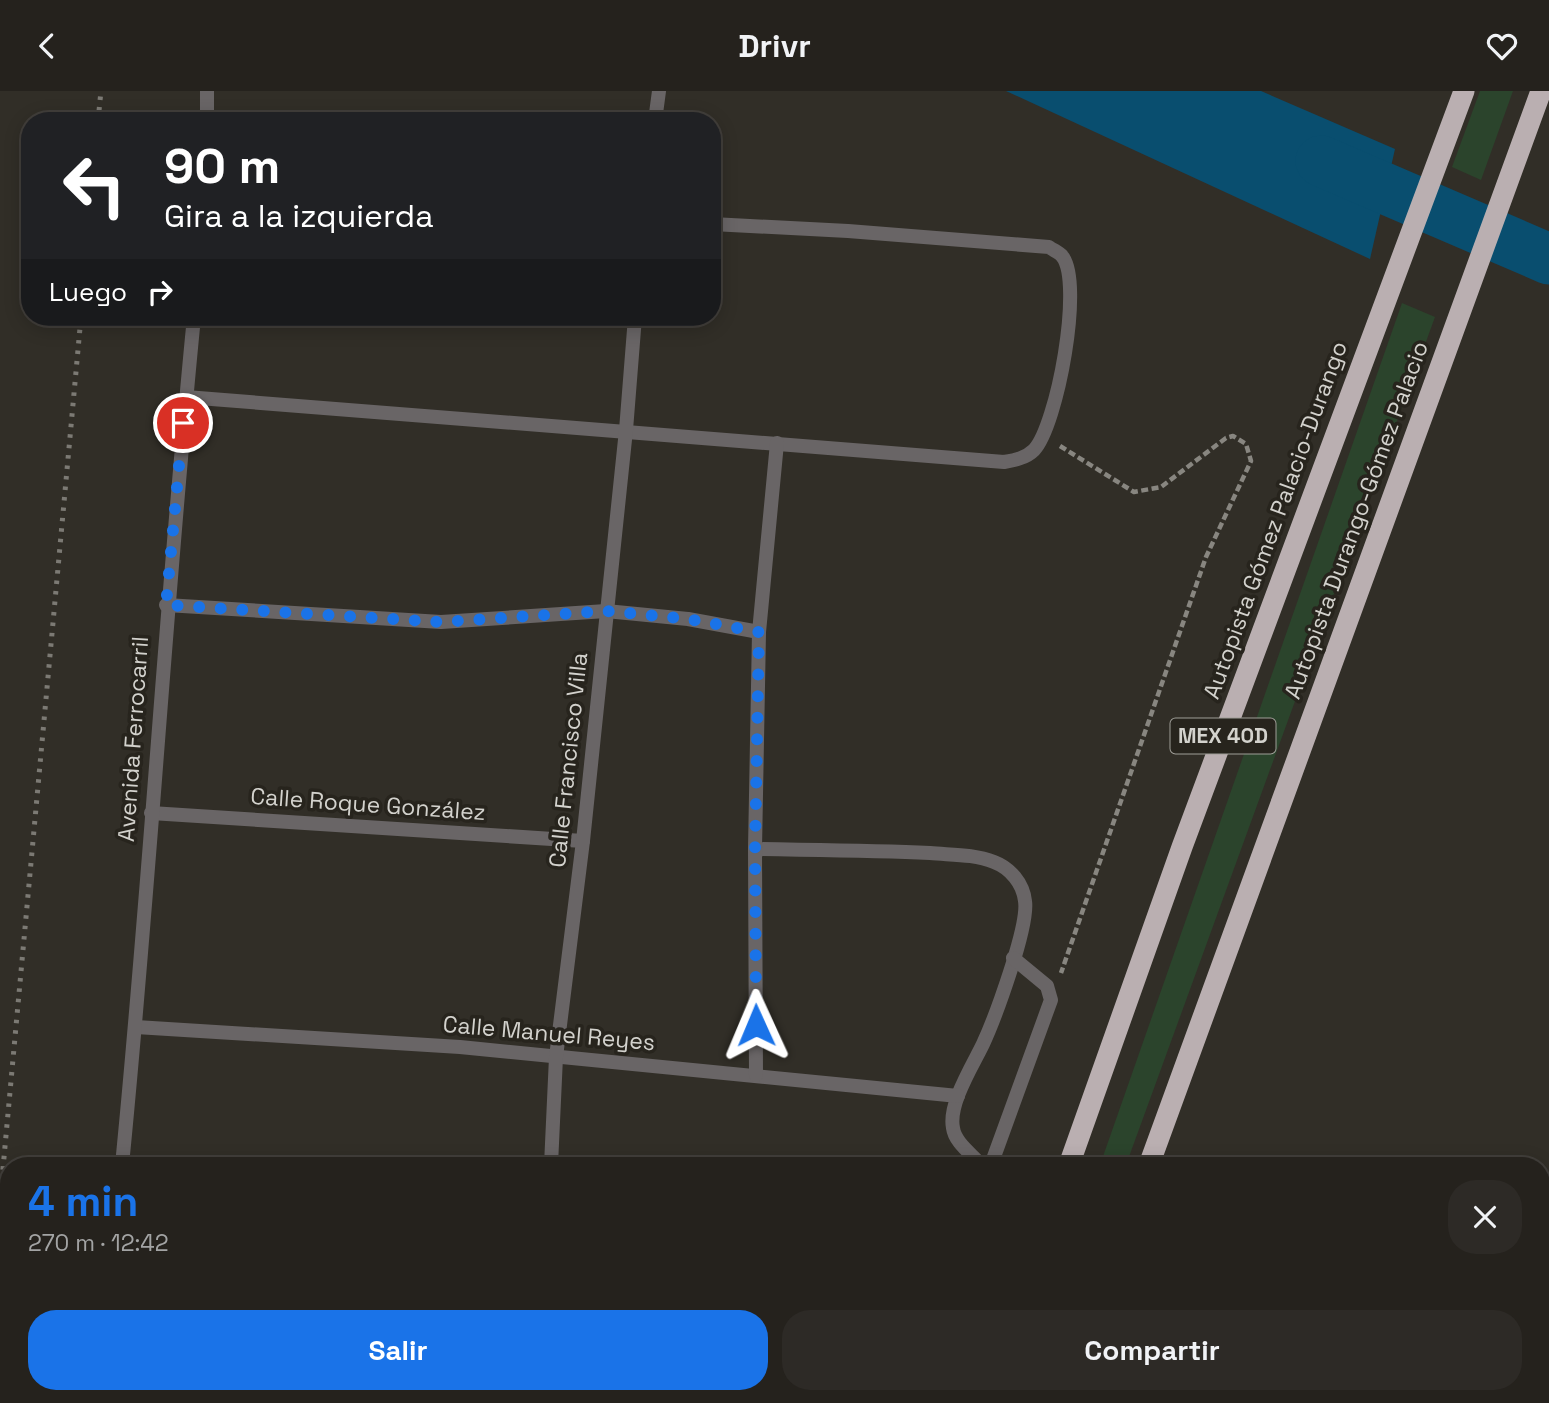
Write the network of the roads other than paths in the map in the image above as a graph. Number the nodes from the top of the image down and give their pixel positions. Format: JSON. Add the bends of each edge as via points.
{"nodes":[{"id":1,"x":207,"y":91,"type":"edge"},
{"id":2,"x":659,"y":91,"type":"edge"},
{"id":3,"x":1464,"y":91,"type":"edge"},
{"id":4,"x":1541,"y":91,"type":"edge"},
{"id":5,"x":207,"y":112,"type":"edge"},
{"id":6,"x":656,"y":112,"type":"edge"},
{"id":7,"x":721,"y":224,"type":"edge"},
{"id":8,"x":193,"y":326,"type":"edge"},
{"id":9,"x":634,"y":326,"type":"edge"},
{"id":10,"x":186,"y":397,"type":"junction"},
{"id":11,"x":626,"y":429,"type":"junction"},
{"id":12,"x":777,"y":443,"type":"junction"},
{"id":13,"x":166,"y":605,"type":"junction"},
{"id":14,"x":606,"y":611,"type":"junction"},
{"id":15,"x":759,"y":632,"type":"junction"},
{"id":16,"x":151,"y":813,"type":"junction"},
{"id":17,"x":583,"y":841,"type":"junction"},
{"id":18,"x":755,"y":849,"type":"junction"},
{"id":19,"x":1013,"y":958,"type":"junction"},
{"id":20,"x":135,"y":1027,"type":"junction"},
{"id":21,"x":556,"y":1057,"type":"junction"},
{"id":22,"x":756,"y":1075,"type":"junction"},
{"id":23,"x":958,"y":1096,"type":"junction"},
{"id":24,"x":123,"y":1157,"type":"edge"},
{"id":25,"x":551,"y":1157,"type":"edge"},
{"id":26,"x":974,"y":1157,"type":"edge"},
{"id":27,"x":994,"y":1157,"type":"edge"},
{"id":28,"x":1072,"y":1157,"type":"edge"},
{"id":29,"x":1152,"y":1157,"type":"edge"}],
"edges":[{"from":1,"to":5,"type":"street"},
{"from":2,"to":6,"type":"street"},
{"from":3,"to":28,"type":"highway","name":"Autopista Gómez Palacio-Durango","number":"MEX 40D"},
{"from":4,"to":29,"type":"highway","name":"Autopista Durango-Gómez Palacio","number":"MEX 40D"},
{"from":7,"to":12,"type":"street","via":[[1049,247],[1063,256],[1068,269],[1071,306],[1059,390],[1035,449],[1021,458],[1004,462]]},
{"from":8,"to":10,"type":"street","name":"Avenida Ferrocarril"},
{"from":9,"to":11,"type":"street","name":"Calle Francisco Villa"},
{"from":10,"to":11,"type":"street"},
{"from":10,"to":13,"type":"street","name":"Avenida Ferrocarril"},
{"from":11,"to":12,"type":"street"},
{"from":11,"to":14,"type":"street","name":"Calle Francisco Villa"},
{"from":12,"to":15,"type":"street"},
{"from":13,"to":14,"type":"street","via":[[441,622]]},
{"from":13,"to":16,"type":"street","name":"Avenida Ferrocarril"},
{"from":14,"to":15,"type":"street"},
{"from":14,"to":17,"type":"street","name":"Calle Francisco Villa"},
{"from":15,"to":18,"type":"street"},
{"from":16,"to":17,"type":"street","name":"Calle Roque González"},
{"from":16,"to":20,"type":"street","name":"Avenida Ferrocarril"},
{"from":17,"to":21,"type":"street","name":"Calle Francisco Villa"},
{"from":18,"to":19,"type":"street","via":[[970,856],[1006,868],[1020,886],[1026,911]]},
{"from":18,"to":22,"type":"street"},
{"from":19,"to":23,"type":"street","via":[[985,1040]]},
{"from":19,"to":27,"type":"street","via":[[1047,986],[1051,1000]]},
{"from":20,"to":21,"type":"street","name":"Calle Manuel Reyes","via":[[275,1033]]},
{"from":20,"to":24,"type":"street","name":"Avenida Ferrocarril"},
{"from":21,"to":22,"type":"street","name":"Calle Manuel Reyes"},
{"from":21,"to":25,"type":"street","name":"Calle Francisco Villa"},
{"from":22,"to":23,"type":"street","name":"Calle Manuel Reyes"},
{"from":23,"to":26,"type":"street","via":[[952,1126]]}]}
